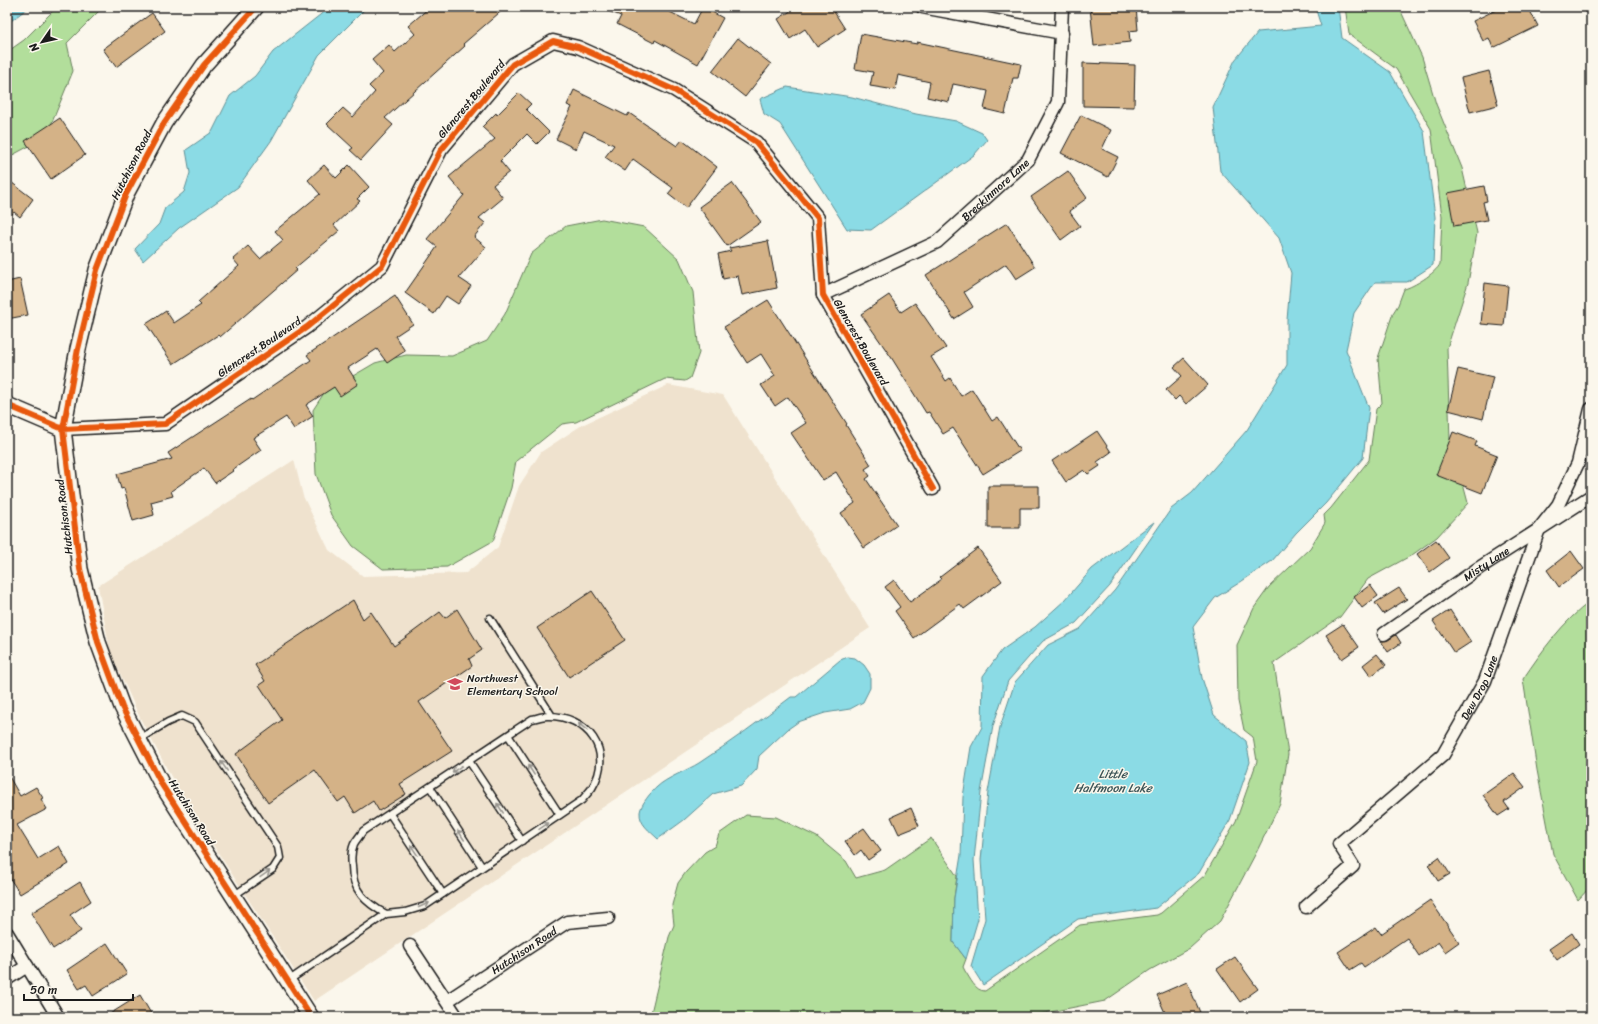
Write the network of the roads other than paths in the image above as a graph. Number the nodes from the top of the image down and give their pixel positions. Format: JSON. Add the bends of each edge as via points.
{"nodes":[{"id":1,"x":256,"y":7,"type":"edge"},
{"id":2,"x":922,"y":7,"type":"edge"},
{"id":3,"x":1062,"y":7,"type":"edge"},
{"id":4,"x":1062,"y":33,"type":"junction"},
{"id":5,"x":823,"y":295,"type":"junction"},
{"id":6,"x":7,"y":405,"type":"edge"},
{"id":7,"x":1591,"y":409,"type":"edge"},
{"id":8,"x":63,"y":429,"type":"junction"},
{"id":9,"x":933,"y":489,"type":"dead end"},
{"id":10,"x":1591,"y":496,"type":"edge"},
{"id":11,"x":1539,"y":529,"type":"junction"},
{"id":12,"x":490,"y":618,"type":"dead end"},
{"id":13,"x":1384,"y":634,"type":"dead end"},
{"id":14,"x":552,"y":716,"type":"junction"},
{"id":15,"x":508,"y":735,"type":"junction"},
{"id":16,"x":139,"y":739,"type":"junction"},
{"id":17,"x":469,"y":761,"type":"junction"},
{"id":18,"x":430,"y":787,"type":"junction"},
{"id":19,"x":390,"y":814,"type":"junction"},
{"id":20,"x":560,"y":815,"type":"junction"},
{"id":21,"x":522,"y":841,"type":"junction"},
{"id":22,"x":482,"y":868,"type":"junction"},
{"id":23,"x":443,"y":894,"type":"junction"},
{"id":24,"x":233,"y":896,"type":"junction"},
{"id":25,"x":1306,"y":907,"type":"dead end"},
{"id":26,"x":386,"y":914,"type":"junction"},
{"id":27,"x":608,"y":918,"type":"dead end"},
{"id":28,"x":7,"y":933,"type":"edge"},
{"id":29,"x":410,"y":946,"type":"dead end"},
{"id":30,"x":27,"y":966,"type":"junction"},
{"id":31,"x":7,"y":979,"type":"edge"},
{"id":32,"x":288,"y":981,"type":"junction"},
{"id":33,"x":447,"y":1001,"type":"junction"},
{"id":34,"x":58,"y":1017,"type":"edge"},
{"id":35,"x":311,"y":1017,"type":"edge"},
{"id":36,"x":457,"y":1017,"type":"edge"}],
"edges":[{"from":1,"to":8,"type":"street","name":"Hutchison Road","via":[[204,65],[164,122],[126,194],[97,270],[78,349]]},
{"from":2,"to":4,"type":"street"},
{"from":3,"to":4,"type":"street","name":"Breckinmore Lane"},
{"from":4,"to":5,"type":"street","name":"Breckinmore Lane","via":[[1058,102],[1028,160],[937,242]]},
{"from":5,"to":8,"type":"street","name":"Glencrest Boulevard","via":[[818,218],[756,142],[674,90],[578,47],[553,41],[513,64],[440,150],[382,266],[307,327],[165,424]]},
{"from":5,"to":9,"type":"street","name":"Glencrest Boulevard"},
{"from":6,"to":8,"type":"street"},
{"from":7,"to":11,"type":"street","name":"Dew Drop Lane","via":[[1578,463],[1558,505]]},
{"from":8,"to":16,"type":"street","name":"Hutchison Road","via":[[80,569],[98,642],[122,707]]},
{"from":10,"to":11,"type":"street","name":"Misty Lane"},
{"from":11,"to":13,"type":"street","name":"Misty Lane"},
{"from":11,"to":25,"type":"street","name":"Dew Drop Lane","via":[[1484,681],[1443,755],[1339,844],[1353,866]]},
{"from":12,"to":14,"type":"lane"},
{"from":14,"to":15,"type":"lane","via":[[532,719]]},
{"from":20,"to":14,"type":"lane","one_way":true,"via":[[582,800],[592,788],[599,774],[601,759],[598,744],[578,722]]},
{"from":15,"to":17,"type":"lane"},
{"from":20,"to":15,"type":"lane","one_way":true},
{"from":16,"to":24,"type":"street","name":"Hutchison Road","via":[[162,784]]},
{"from":24,"to":16,"type":"lane","one_way":true,"via":[[272,869],[280,858],[278,847],[195,722],[182,716]]},
{"from":17,"to":18,"type":"lane","one_way":true},
{"from":21,"to":17,"type":"lane","one_way":true},
{"from":18,"to":19,"type":"lane"},
{"from":22,"to":18,"type":"lane","one_way":true},
{"from":23,"to":19,"type":"lane","one_way":true},
{"from":19,"to":26,"type":"lane","via":[[363,832],[354,844],[351,857],[352,877],[360,895]]},
{"from":21,"to":20,"type":"lane","one_way":true},
{"from":21,"to":22,"type":"lane"},
{"from":22,"to":23,"type":"lane"},
{"from":26,"to":23,"type":"lane","one_way":true,"via":[[425,906]]},
{"from":24,"to":32,"type":"street","name":"Hutchison Road"},
{"from":26,"to":32,"type":"lane"},
{"from":27,"to":33,"type":"street","name":"Hutchison Road","via":[[567,922]]},
{"from":28,"to":30,"type":"street"},
{"from":29,"to":33,"type":"street"},
{"from":30,"to":31,"type":"street"},
{"from":30,"to":34,"type":"street"},
{"from":32,"to":35,"type":"street","name":"Hutchison Road"},
{"from":33,"to":36,"type":"street"}]}
